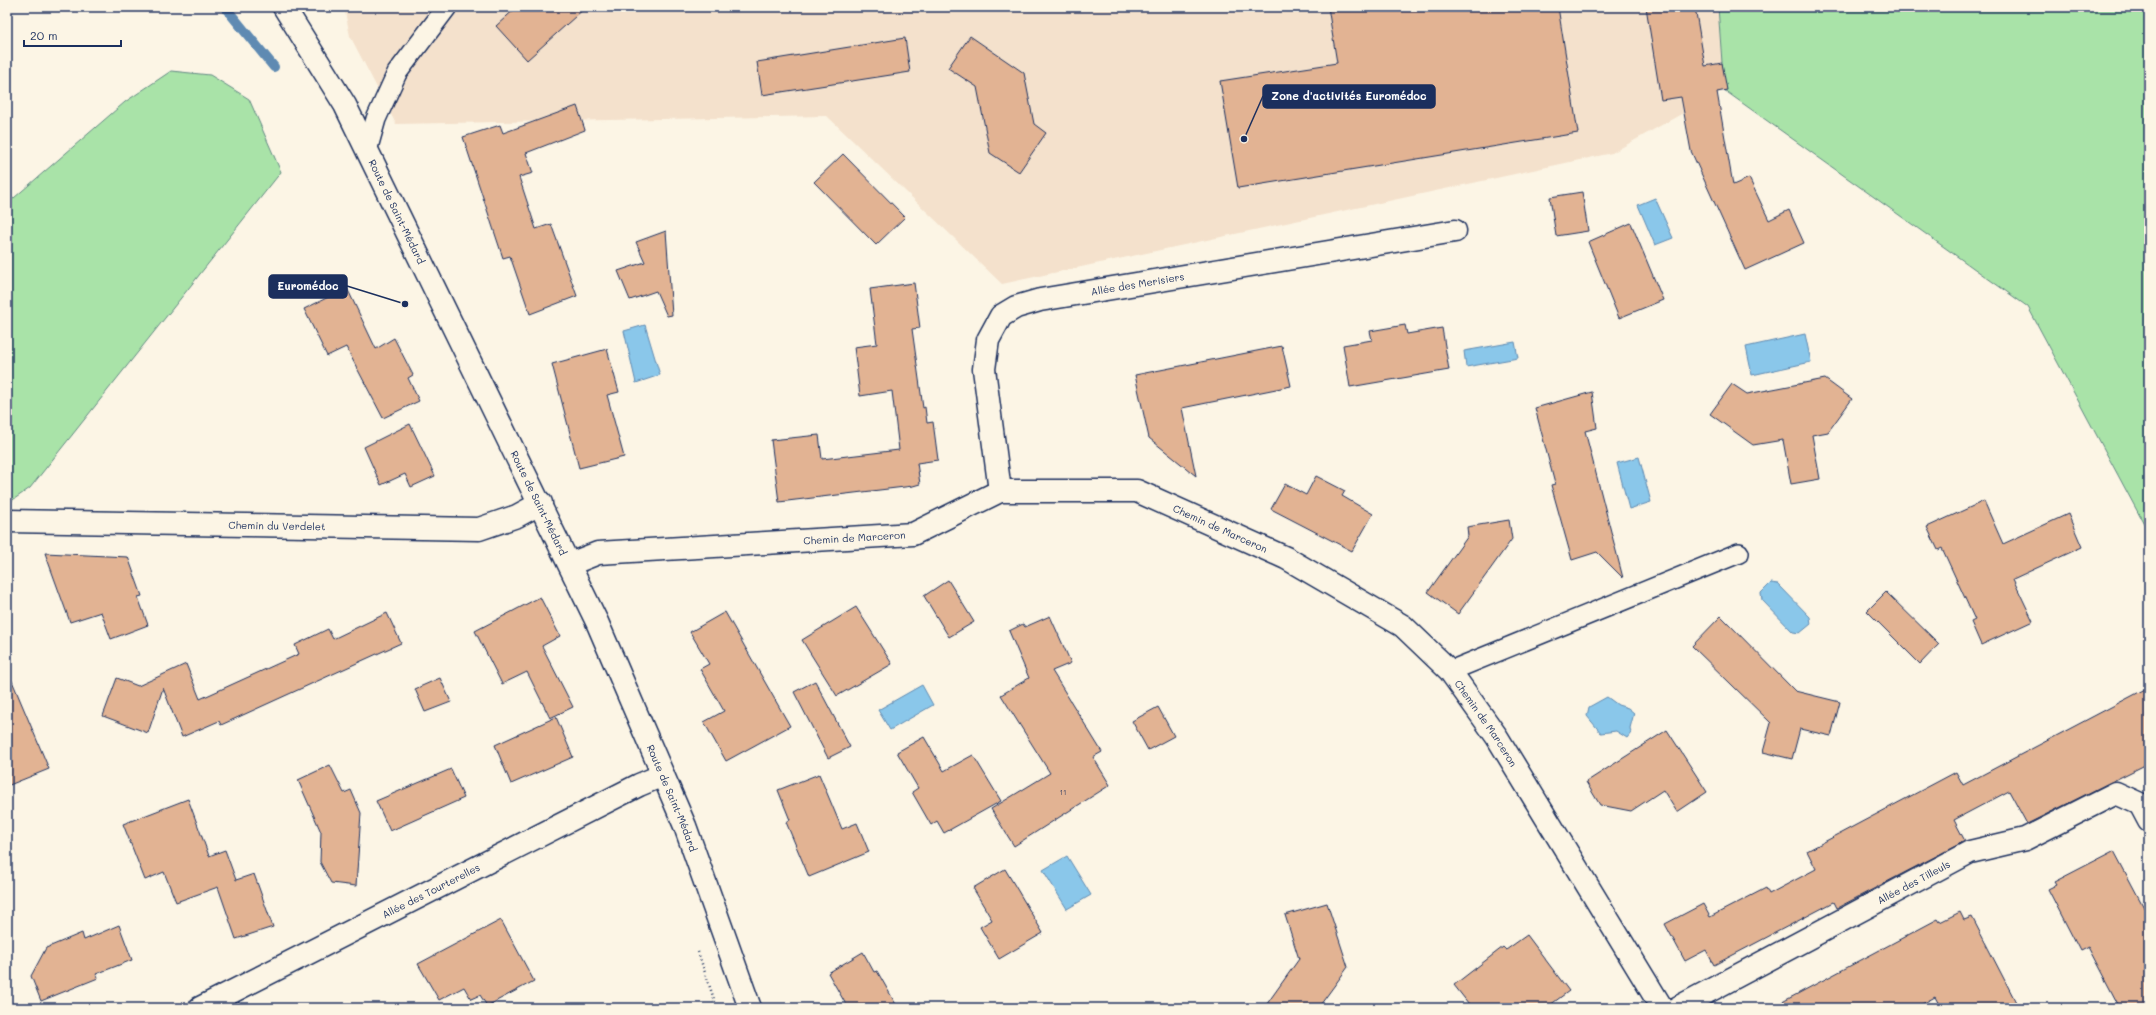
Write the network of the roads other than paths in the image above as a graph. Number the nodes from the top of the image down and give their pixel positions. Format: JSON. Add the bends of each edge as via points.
{"nodes":[{"id":1,"x":447,"y":7,"type":"edge"},
{"id":2,"x":287,"y":10,"type":"edge"},
{"id":3,"x":367,"y":150,"type":"junction"},
{"id":4,"x":1455,"y":232,"type":"dead end"},
{"id":5,"x":1000,"y":491,"type":"junction"},
{"id":6,"x":541,"y":503,"type":"junction"},
{"id":7,"x":7,"y":521,"type":"edge"},
{"id":8,"x":1739,"y":553,"type":"dead end"},
{"id":9,"x":570,"y":564,"type":"junction"},
{"id":10,"x":1450,"y":671,"type":"junction"},
{"id":11,"x":663,"y":775,"type":"junction"},
{"id":12,"x":2149,"y":821,"type":"edge"},
{"id":13,"x":200,"y":1008,"type":"edge"},
{"id":14,"x":750,"y":1008,"type":"edge"},
{"id":15,"x":1662,"y":1008,"type":"edge"},
{"id":16,"x":1677,"y":1008,"type":"edge"}],
"edges":[{"from":1,"to":3,"type":"lane","via":[[396,73],[376,119]]},
{"from":2,"to":3,"type":"street","name":"Route de Saint-Médard","via":[[345,104]]},
{"from":3,"to":6,"type":"street","name":"Route de Saint-Médard"},
{"from":4,"to":5,"type":"street","name":"Allée des Merisiers","via":[[1040,300],[1016,307],[1001,316],[988,340],[984,369]]},
{"from":5,"to":9,"type":"street","name":"Chemin de Marceron","via":[[913,534],[598,553]]},
{"from":5,"to":10,"type":"street","name":"Chemin de Marceron","via":[[1138,491],[1286,558],[1403,626]]},
{"from":6,"to":7,"type":"street","name":"Chemin du Verdelet","via":[[517,516],[479,529]]},
{"from":6,"to":9,"type":"street","name":"Route de Saint-Médard"},
{"from":8,"to":10,"type":"lane"},
{"from":9,"to":11,"type":"street","name":"Route de Saint-Médard","via":[[626,684]]},
{"from":10,"to":15,"type":"street","name":"Chemin de Marceron","via":[[1497,737]]},
{"from":11,"to":13,"type":"street","name":"Allée des Tourterelles"},
{"from":11,"to":14,"type":"street","name":"Route de Saint-Médard","via":[[685,826]]},
{"from":12,"to":16,"type":"street","name":"Allée des Tilleuls","via":[[2140,804],[2116,793],[2025,839],[1970,852]]}]}
